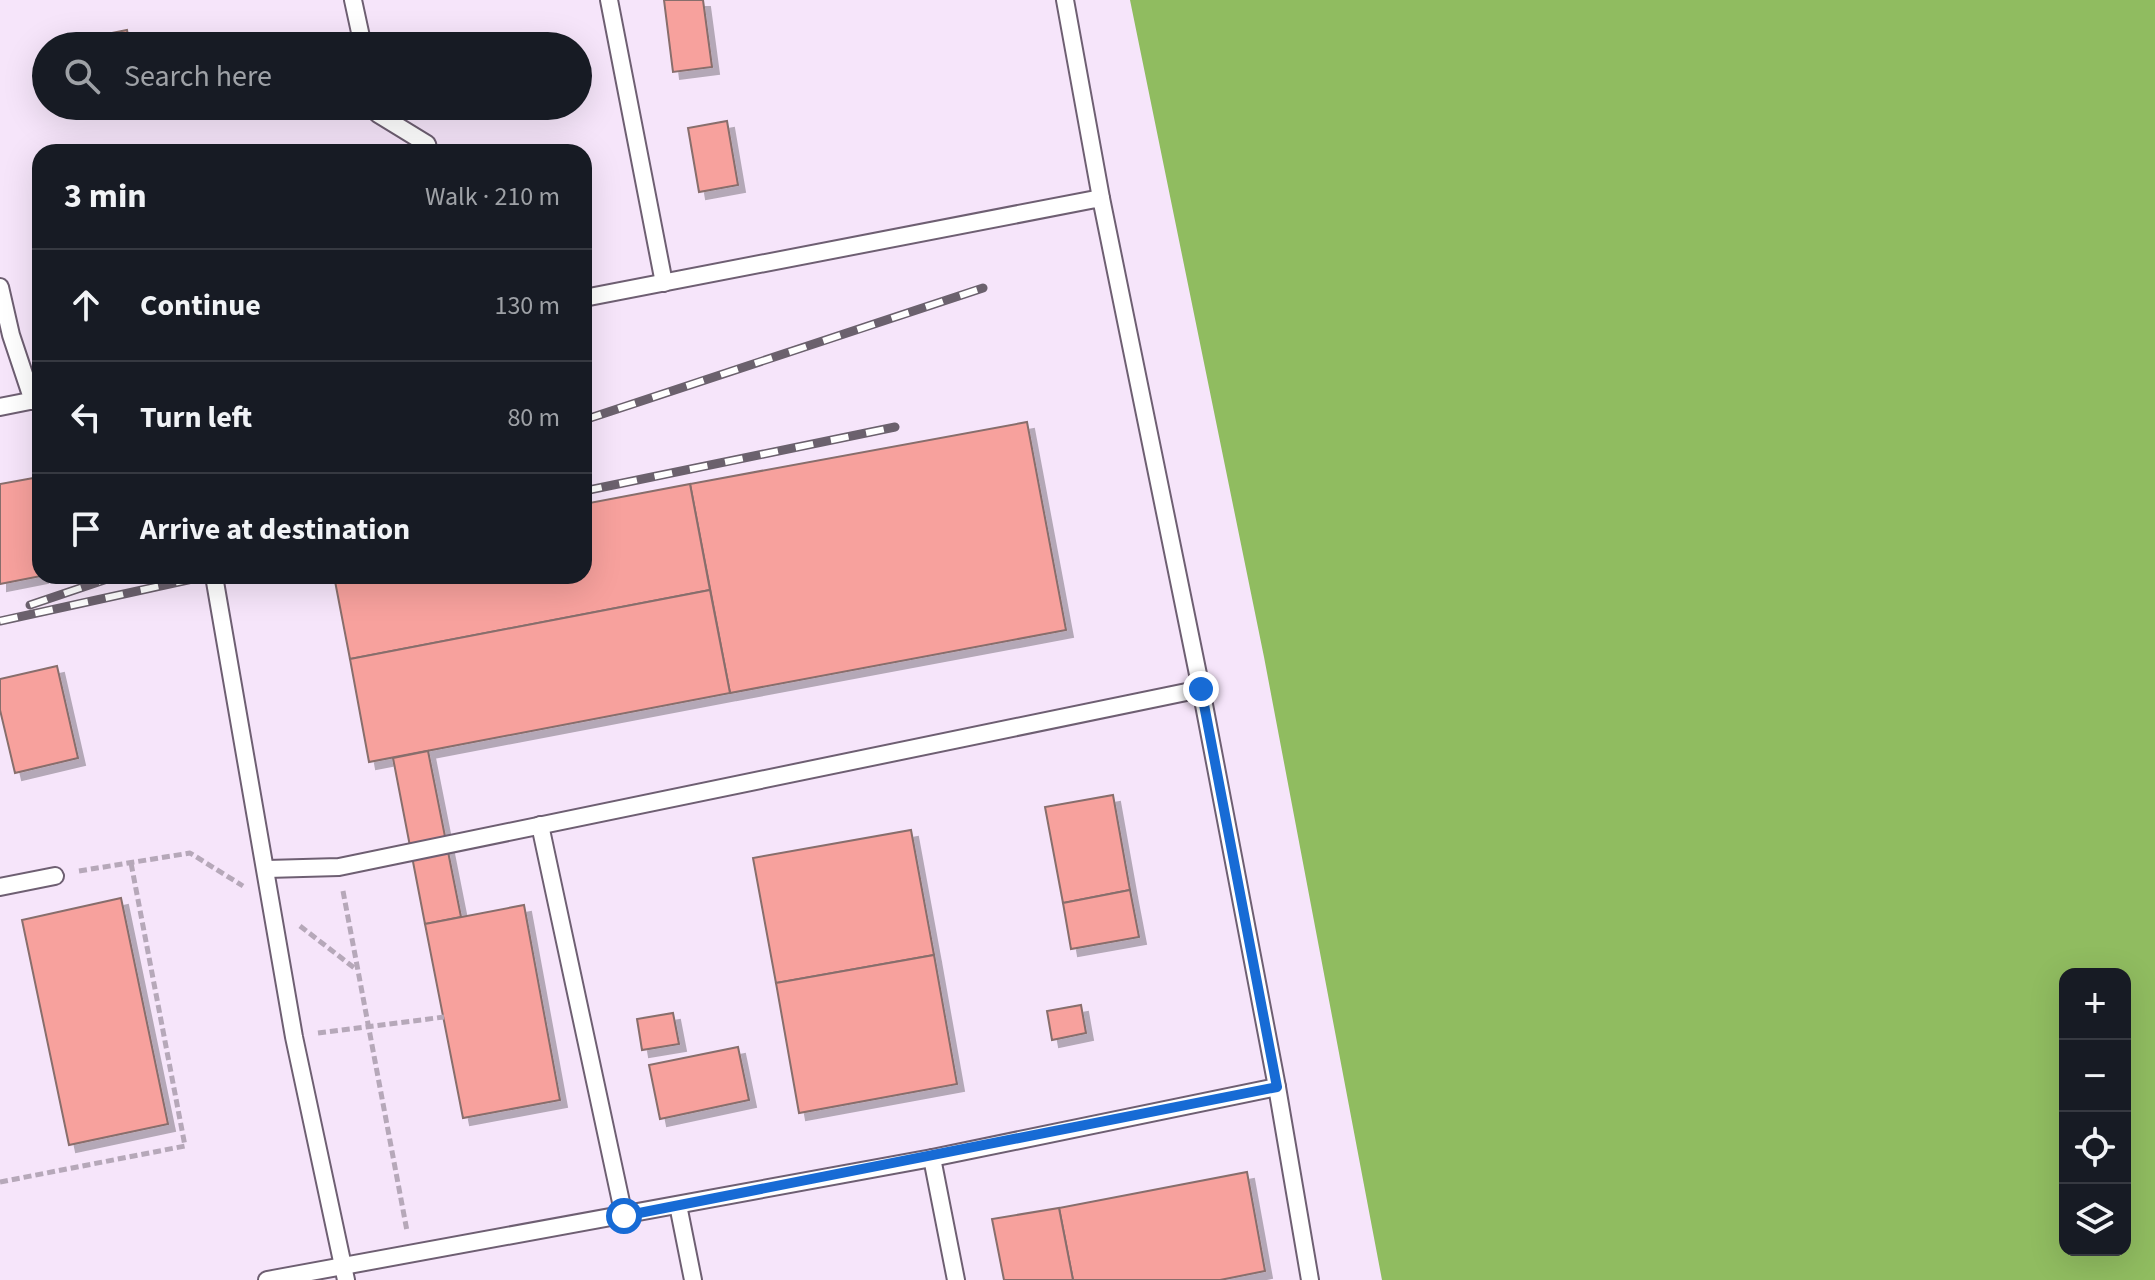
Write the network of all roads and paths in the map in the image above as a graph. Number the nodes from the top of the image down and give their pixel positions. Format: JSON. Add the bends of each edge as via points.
{"nodes":[{"id":1,"x":353,"y":0,"type":"edge"},
{"id":2,"x":609,"y":0,"type":"edge"},
{"id":3,"x":1065,"y":0,"type":"edge"},
{"id":4,"x":360,"y":32,"type":"edge"},
{"id":5,"x":388,"y":120,"type":"edge"},
{"id":6,"x":427,"y":144,"type":"edge"},
{"id":7,"x":1101,"y":198,"type":"junction"},
{"id":8,"x":664,"y":283,"type":"junction"},
{"id":9,"x":0,"y":287,"type":"edge"},
{"id":10,"x":592,"y":296,"type":"edge"},
{"id":11,"x":5,"y":332,"type":"edge"},
{"id":12,"x":32,"y":391,"type":"edge"},
{"id":13,"x":32,"y":401,"type":"edge"},
{"id":14,"x":0,"y":407,"type":"edge"},
{"id":15,"x":215,"y":584,"type":"edge"},
{"id":16,"x":1201,"y":689,"type":"junction"},
{"id":17,"x":540,"y":825,"type":"junction"},
{"id":18,"x":190,"y":853,"type":"dead end"},
{"id":19,"x":131,"y":863,"type":"junction"},
{"id":20,"x":339,"y":867,"type":"junction"},
{"id":21,"x":267,"y":869,"type":"junction"},
{"id":22,"x":55,"y":876,"type":"joint"},
{"id":23,"x":0,"y":887,"type":"edge"},
{"id":24,"x":444,"y":1017,"type":"dead end"},
{"id":25,"x":368,"y":1024,"type":"junction"},
{"id":26,"x":294,"y":1037,"type":"junction"},
{"id":27,"x":1277,"y":1087,"type":"junction"},
{"id":28,"x":932,"y":1158,"type":"junction"},
{"id":29,"x":0,"y":1182,"type":"edge"},
{"id":30,"x":678,"y":1205,"type":"junction"},
{"id":31,"x":624,"y":1216,"type":"junction"},
{"id":32,"x":412,"y":1256,"type":"junction"},
{"id":33,"x":345,"y":1274,"type":"edge"},
{"id":34,"x":267,"y":1280,"type":"edge"},
{"id":35,"x":693,"y":1280,"type":"edge"},
{"id":36,"x":956,"y":1280,"type":"edge"},
{"id":37,"x":1310,"y":1280,"type":"edge"}],
"edges":[{"from":1,"to":4,"type":"lane"},
{"from":2,"to":8,"type":"lane"},
{"from":3,"to":7,"type":"lane"},
{"from":5,"to":6,"type":"lane"},
{"from":7,"to":8,"type":"lane"},
{"from":7,"to":16,"type":"lane"},
{"from":8,"to":10,"type":"lane"},
{"from":9,"to":11,"type":"lane"},
{"from":11,"to":12,"type":"lane"},
{"from":13,"to":14,"type":"lane"},
{"from":15,"to":21,"type":"lane"},
{"from":16,"to":17,"type":"lane"},
{"from":16,"to":27,"type":"lane"},
{"from":17,"to":20,"type":"lane"},
{"from":17,"to":31,"type":"lane"},
{"from":18,"to":19,"type":"path"},
{"from":19,"to":22,"type":"path"},
{"from":19,"to":29,"type":"path","via":[[185,1146]]},
{"from":20,"to":21,"type":"lane"},
{"from":20,"to":25,"type":"path"},
{"from":21,"to":26,"type":"lane"},
{"from":22,"to":23,"type":"lane"},
{"from":24,"to":25,"type":"path"},
{"from":25,"to":26,"type":"path"},
{"from":25,"to":32,"type":"path"},
{"from":26,"to":33,"type":"lane"},
{"from":27,"to":28,"type":"lane"},
{"from":27,"to":37,"type":"lane"},
{"from":28,"to":30,"type":"lane"},
{"from":28,"to":36,"type":"lane"},
{"from":30,"to":31,"type":"lane"},
{"from":30,"to":35,"type":"lane"},
{"from":31,"to":32,"type":"lane"},
{"from":32,"to":33,"type":"lane"},
{"from":33,"to":34,"type":"lane"}]}
